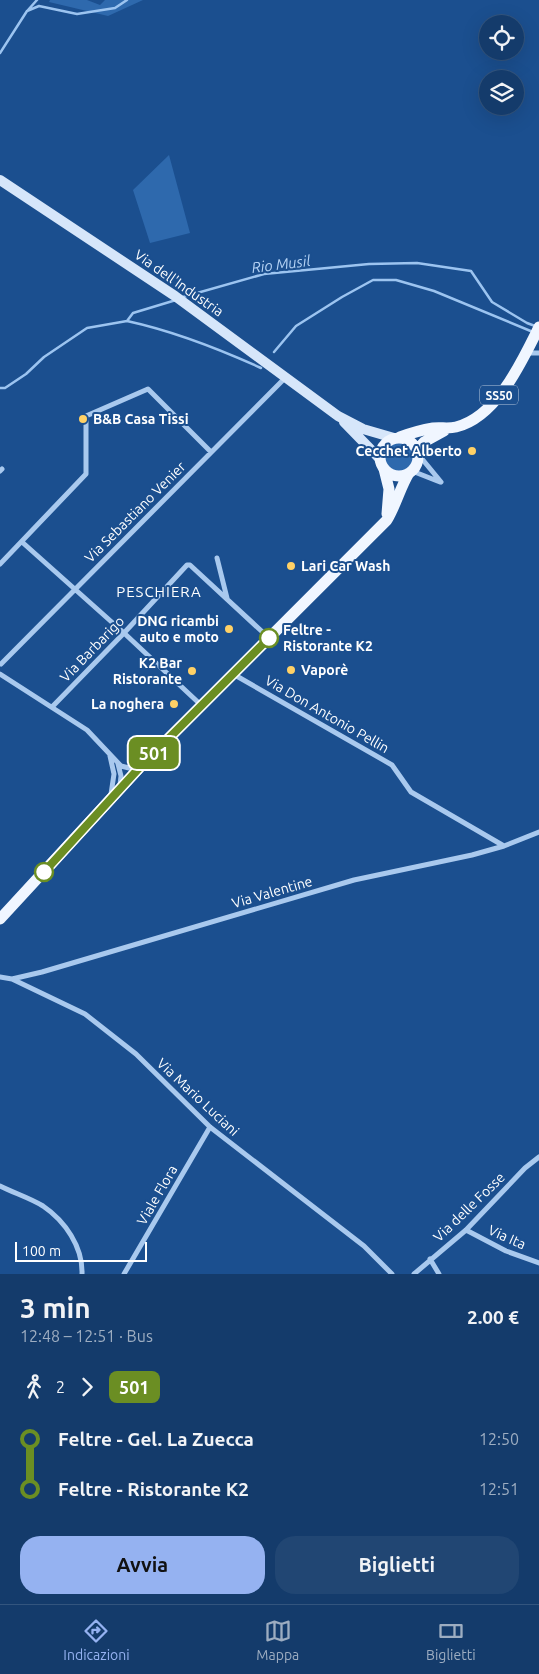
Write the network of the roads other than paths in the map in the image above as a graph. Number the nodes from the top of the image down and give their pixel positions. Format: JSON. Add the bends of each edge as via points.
{"nodes":[{"id":1,"x":0,"y":180,"type":"edge"},
{"id":2,"x":539,"y":326,"type":"edge"},
{"id":3,"x":528,"y":348,"type":"junction"},
{"id":4,"x":539,"y":353,"type":"edge"},
{"id":5,"x":286,"y":377,"type":"junction"},
{"id":6,"x":338,"y":416,"type":"junction"},
{"id":7,"x":449,"y":428,"type":"junction"},
{"id":8,"x":397,"y":438,"type":"junction"},
{"id":9,"x":211,"y":452,"type":"junction"},
{"id":10,"x":418,"y":452,"type":"junction"},
{"id":11,"x":382,"y":464,"type":"junction"},
{"id":12,"x":411,"y":472,"type":"junction"},
{"id":13,"x":387,"y":520,"type":"junction"},
{"id":14,"x":22,"y":542,"type":"junction"},
{"id":15,"x":217,"y":558,"type":"dead end"},
{"id":16,"x":0,"y":564,"type":"edge"},
{"id":17,"x":74,"y":589,"type":"junction"},
{"id":18,"x":227,"y":599,"type":"junction"},
{"id":19,"x":124,"y":633,"type":"junction"},
{"id":20,"x":269,"y":638,"type":"junction"},
{"id":21,"x":1,"y":664,"type":"edge"},
{"id":22,"x":0,"y":674,"type":"edge"},
{"id":23,"x":233,"y":674,"type":"junction"},
{"id":24,"x":201,"y":705,"type":"junction"},
{"id":25,"x":52,"y":707,"type":"junction"},
{"id":26,"x":109,"y":753,"type":"junction"},
{"id":27,"x":118,"y":764,"type":"junction"},
{"id":28,"x":141,"y":766,"type":"junction"},
{"id":29,"x":112,"y":797,"type":"junction"},
{"id":30,"x":539,"y":832,"type":"edge"},
{"id":31,"x":504,"y":846,"type":"junction"},
{"id":32,"x":0,"y":919,"type":"edge"},
{"id":33,"x":0,"y":977,"type":"edge"},
{"id":34,"x":12,"y":979,"type":"junction"},
{"id":35,"x":210,"y":1127,"type":"junction"},
{"id":36,"x":539,"y":1157,"type":"edge"},
{"id":37,"x":0,"y":1186,"type":"edge"},
{"id":38,"x":466,"y":1230,"type":"junction"},
{"id":39,"x":430,"y":1259,"type":"junction"},
{"id":40,"x":539,"y":1263,"type":"edge"},
{"id":41,"x":82,"y":1274,"type":"edge"},
{"id":42,"x":124,"y":1274,"type":"edge"},
{"id":43,"x":392,"y":1274,"type":"edge"},
{"id":44,"x":414,"y":1274,"type":"edge"},
{"id":45,"x":439,"y":1274,"type":"edge"}],
"edges":[{"from":1,"to":5,"type":"street","name":"Via dell'Industria","via":[[175,296]]},
{"from":2,"to":3,"type":"main road","number":"SS50"},
{"from":3,"to":4,"type":"street"},
{"from":3,"to":7,"type":"main road","number":"SS50","via":[[490,405],[472,420]]},
{"from":5,"to":6,"type":"street","name":"Via dell'Industria"},
{"from":5,"to":9,"type":"street","name":"Via Sebastiano Venier"},
{"from":6,"to":8,"type":"street","name":"Via dell'Industria","via":[[363,429]]},
{"from":6,"to":11,"type":"street","name":"Via dell'Industria"},
{"from":7,"to":8,"type":"main road","number":"SS50","via":[[424,430]]},
{"from":7,"to":10,"type":"main road","number":"SS50","via":[[432,436]]},
{"from":8,"to":10,"type":"main road","via":[[410,441]]},
{"from":8,"to":11,"type":"main road","via":[[382,448]]},
{"from":9,"to":14,"type":"street","via":[[148,389],[86,416],[86,474]]},
{"from":9,"to":17,"type":"street","name":"Via Sebastiano Venier"},
{"from":10,"to":12,"type":"main road","via":[[417,465]]},
{"from":10,"to":12,"type":"street","via":[[441,482]]},
{"from":11,"to":12,"type":"main road","via":[[396,476]]},
{"from":11,"to":13,"type":"main road","via":[[389,488]]},
{"from":12,"to":13,"type":"main road"},
{"from":13,"to":20,"type":"main road"},
{"from":14,"to":16,"type":"street"},
{"from":14,"to":17,"type":"street"},
{"from":15,"to":18,"type":"street"},
{"from":17,"to":19,"type":"street"},
{"from":17,"to":21,"type":"street","name":"Via Sebastiano Venier"},
{"from":18,"to":19,"type":"street","name":"Via Barbarigo","via":[[187,565]]},
{"from":18,"to":20,"type":"street"},
{"from":19,"to":24,"type":"street"},
{"from":19,"to":25,"type":"street","name":"Via Barbarigo"},
{"from":20,"to":23,"type":"main road"},
{"from":22,"to":25,"type":"street"},
{"from":23,"to":24,"type":"main road"},
{"from":23,"to":31,"type":"street","name":"Via Don Antonio Pellin","via":[[392,764],[411,792]]},
{"from":24,"to":28,"type":"main road"},
{"from":25,"to":26,"type":"street","via":[[87,730]]},
{"from":26,"to":27,"type":"street"},
{"from":26,"to":29,"type":"street","via":[[114,774]]},
{"from":27,"to":28,"type":"street","via":[[129,768]]},
{"from":27,"to":29,"type":"street","via":[[121,781]]},
{"from":28,"to":29,"type":"main road"},
{"from":29,"to":32,"type":"main road"},
{"from":30,"to":31,"type":"street","name":"Via Valentine"},
{"from":31,"to":34,"type":"street","name":"Via Valentine","via":[[354,880]]},
{"from":33,"to":34,"type":"street","name":"Via Mario Luciani"},
{"from":34,"to":35,"type":"street","name":"Via Mario Luciani","via":[[85,1014],[136,1054]]},
{"from":35,"to":42,"type":"street","name":"Viale Flora"},
{"from":35,"to":43,"type":"street","name":"Via Mario Luciani","via":[[364,1246]]},
{"from":36,"to":38,"type":"street","name":"Via delle Fosse"},
{"from":37,"to":41,"type":"street","via":[[43,1206],[63,1224],[78,1246],[83,1262]]},
{"from":38,"to":39,"type":"street","name":"Via delle Fosse"},
{"from":38,"to":40,"type":"street","name":"Via Ita","via":[[506,1251]]},
{"from":39,"to":44,"type":"street","name":"Via delle Fosse"},
{"from":39,"to":45,"type":"street"}]}
